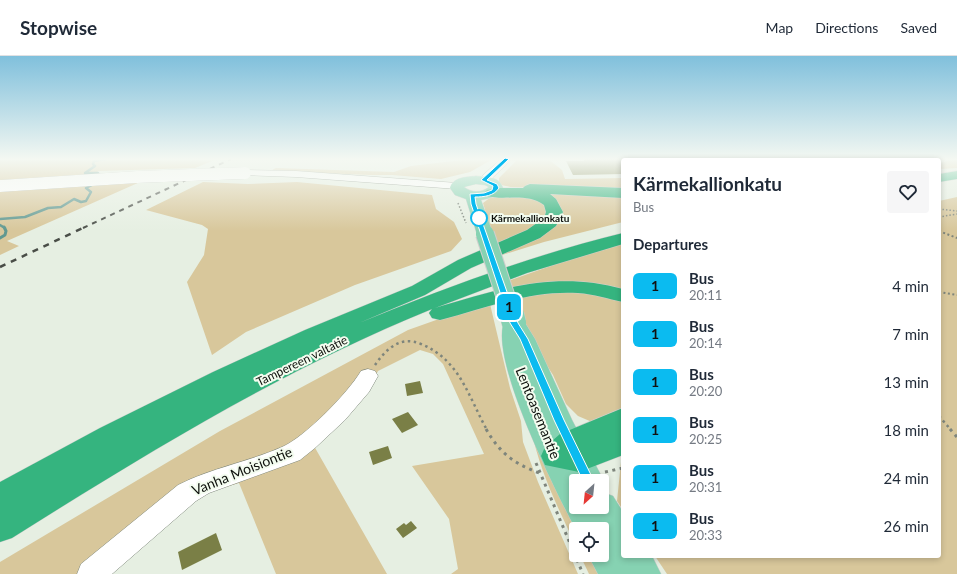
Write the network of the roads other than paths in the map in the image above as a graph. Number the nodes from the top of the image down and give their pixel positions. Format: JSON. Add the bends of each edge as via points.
{"nodes":[{"id":1,"x":41,"y":183,"type":"edge"},
{"id":2,"x":421,"y":183,"type":"edge"},
{"id":3,"x":462,"y":183,"type":"edge"},
{"id":4,"x":477,"y":183,"type":"edge"},
{"id":5,"x":493,"y":183,"type":"edge"},
{"id":6,"x":955,"y":183,"type":"edge"},
{"id":7,"x":941,"y":185,"type":"edge"},
{"id":8,"x":0,"y":186,"type":"edge"},
{"id":9,"x":457,"y":186,"type":"junction"},
{"id":10,"x":491,"y":186,"type":"junction"},
{"id":11,"x":621,"y":193,"type":"edge"},
{"id":12,"x":472,"y":196,"type":"junction"},
{"id":13,"x":621,"y":228,"type":"edge"},
{"id":14,"x":621,"y":239,"type":"edge"},
{"id":15,"x":420,"y":290,"type":"junction"},
{"id":16,"x":621,"y":295,"type":"edge"},
{"id":17,"x":313,"y":354,"type":"junction"},
{"id":18,"x":368,"y":376,"type":"road end"},
{"id":19,"x":621,"y":420,"type":"edge"},
{"id":20,"x":621,"y":442,"type":"edge"},
{"id":21,"x":566,"y":462,"type":"edge"},
{"id":22,"x":569,"y":474,"type":"edge"},
{"id":23,"x":0,"y":498,"type":"edge"},
{"id":24,"x":607,"y":514,"type":"edge"},
{"id":25,"x":0,"y":526,"type":"edge"},
{"id":26,"x":621,"y":538,"type":"edge"},
{"id":27,"x":633,"y":558,"type":"edge"},
{"id":28,"x":609,"y":561,"type":"edge"},
{"id":29,"x":91,"y":574,"type":"edge"},
{"id":30,"x":617,"y":574,"type":"edge"},
{"id":31,"x":644,"y":574,"type":"edge"}],
"edges":[{"from":1,"to":8,"type":"street","bridge":true},
{"from":2,"to":9,"type":"street","bridge":true},
{"from":3,"to":9,"type":"main road"},
{"from":4,"to":10,"type":"main road"},
{"from":5,"to":10,"type":"street"},
{"from":6,"to":7,"type":"highway"},
{"from":9,"to":12,"type":"main road","via":[[459,191]]},
{"from":10,"to":11,"type":"highway"},
{"from":10,"to":12,"type":"main road","via":[[485,195]]},
{"from":10,"to":15,"type":"highway","via":[[538,196],[550,202],[554,208],[550,222],[523,239],[469,262]]},
{"from":12,"to":21,"type":"main road","name":"Lentoasemantie","bridge":true,"via":[[514,323],[540,372],[559,420]]},
{"from":13,"to":15,"type":"highway","name":"Tampereen valtatie","via":[[517,256]]},
{"from":14,"to":17,"type":"highway","name":"Tampereen valtatie","via":[[472,286],[420,306]]},
{"from":15,"to":23,"type":"highway","name":"Tampereen valtatie","via":[[298,342],[216,382],[116,433]]},
{"from":16,"to":17,"type":"highway","via":[[576,286],[526,291],[440,313]]},
{"from":17,"to":25,"type":"highway","name":"Tampereen valtatie","via":[[230,395]]},
{"from":18,"to":29,"type":"street","name":"Vanha Moisiontie","via":[[354,398],[292,453],[202,485],[187,493]]},
{"from":19,"to":21,"type":"highway"},
{"from":20,"to":21,"type":"highway","via":[[608,449]]},
{"from":21,"to":22,"type":"main road","name":"Lentoasemantie"},
{"from":24,"to":26,"type":"main road"},
{"from":27,"to":31,"type":"main road"},
{"from":28,"to":30,"type":"main road"}]}
